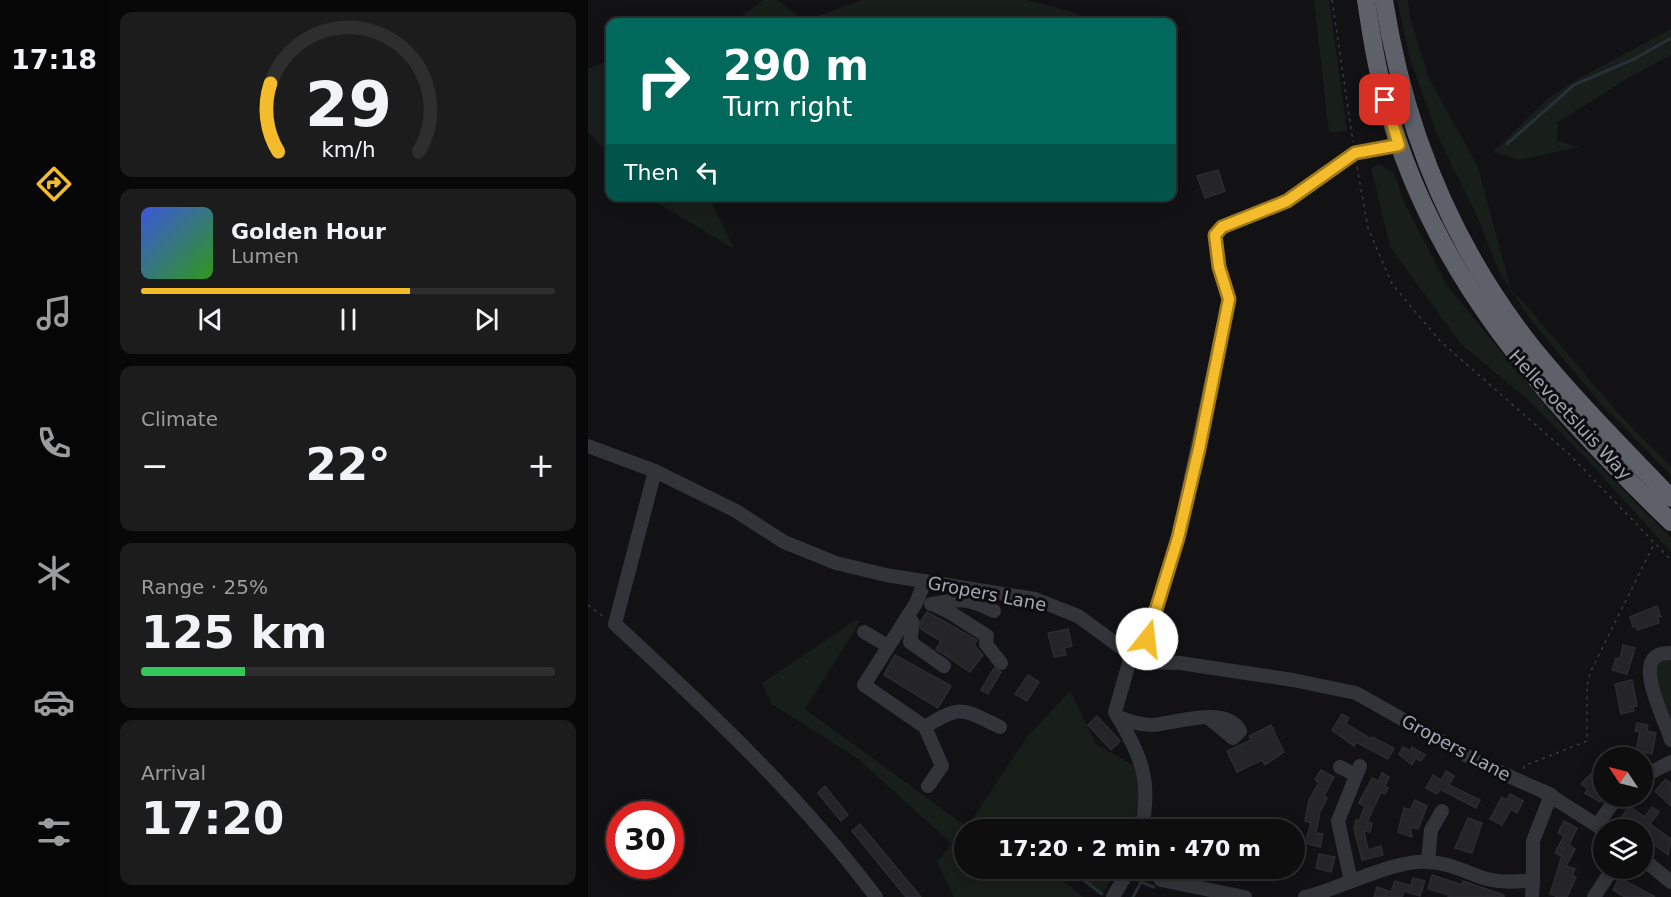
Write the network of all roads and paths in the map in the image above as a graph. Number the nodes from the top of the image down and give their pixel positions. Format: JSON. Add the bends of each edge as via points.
{"nodes":[{"id":1,"x":1332,"y":0,"type":"edge"},
{"id":2,"x":1366,"y":0,"type":"edge"},
{"id":3,"x":1384,"y":0,"type":"edge"},
{"id":4,"x":1399,"y":145,"type":"junction"},
{"id":5,"x":1355,"y":153,"type":"junction"},
{"id":6,"x":588,"y":446,"type":"edge"},
{"id":7,"x":655,"y":471,"type":"junction"},
{"id":8,"x":1671,"y":498,"type":"edge"},
{"id":9,"x":1671,"y":522,"type":"edge"},
{"id":10,"x":1655,"y":543,"type":"junction"},
{"id":11,"x":1671,"y":560,"type":"edge"},
{"id":12,"x":925,"y":581,"type":"junction"},
{"id":13,"x":916,"y":603,"type":"junction"},
{"id":14,"x":932,"y":604,"type":"junction"},
{"id":15,"x":588,"y":605,"type":"edge"},
{"id":16,"x":994,"y":611,"type":"dead end"},
{"id":17,"x":908,"y":616,"type":"junction"},
{"id":18,"x":615,"y":624,"type":"junction"},
{"id":19,"x":864,"y":632,"type":"dead end"},
{"id":20,"x":888,"y":646,"type":"junction"},
{"id":21,"x":1671,"y":653,"type":"edge"},
{"id":22,"x":1136,"y":659,"type":"junction"},
{"id":23,"x":1000,"y":663,"type":"dead end"},
{"id":24,"x":944,"y":666,"type":"dead end"},
{"id":25,"x":1118,"y":717,"type":"junction"},
{"id":26,"x":1209,"y":718,"type":"dead end"},
{"id":27,"x":1000,"y":726,"type":"dead end"},
{"id":28,"x":925,"y":728,"type":"junction"},
{"id":29,"x":1671,"y":740,"type":"edge"},
{"id":30,"x":1671,"y":762,"type":"edge"},
{"id":31,"x":1340,"y":767,"type":"dead end"},
{"id":32,"x":1653,"y":771,"type":"edge"},
{"id":33,"x":1522,"y":781,"type":"joint"},
{"id":34,"x":928,"y":786,"type":"dead end"},
{"id":35,"x":1551,"y":795,"type":"junction"},
{"id":36,"x":1144,"y":819,"type":"edge"},
{"id":37,"x":1443,"y":819,"type":"dead end"},
{"id":38,"x":1593,"y":822,"type":"edge"},
{"id":39,"x":1428,"y":862,"type":"junction"},
{"id":40,"x":1653,"y":867,"type":"edge"},
{"id":41,"x":1124,"y":879,"type":"edge"},
{"id":42,"x":1158,"y":879,"type":"edge"},
{"id":43,"x":1606,"y":879,"type":"edge"},
{"id":44,"x":1161,"y":880,"type":"joint"},
{"id":45,"x":1533,"y":880,"type":"junction"},
{"id":46,"x":1351,"y":881,"type":"junction"},
{"id":47,"x":1671,"y":882,"type":"edge"},
{"id":48,"x":1180,"y":891,"type":"edge"},
{"id":49,"x":876,"y":897,"type":"edge"},
{"id":50,"x":1113,"y":897,"type":"edge"},
{"id":51,"x":1245,"y":897,"type":"edge"},
{"id":52,"x":1305,"y":897,"type":"edge"},
{"id":53,"x":1532,"y":897,"type":"edge"},
{"id":54,"x":1594,"y":897,"type":"edge"}],
"edges":[{"from":1,"to":5,"type":"path"},
{"from":2,"to":4,"type":"highway","name":"Hellevoetsluis Way","via":[[1380,78]]},
{"from":3,"to":8,"type":"highway","name":"Hellevoetsluis Way","via":[[1417,138],[1475,263],[1533,348]]},
{"from":4,"to":5,"type":"street"},
{"from":4,"to":9,"type":"highway","name":"Hellevoetsluis Way","via":[[1445,249],[1489,321],[1557,406]]},
{"from":5,"to":10,"type":"path","via":[[1368,228],[1392,284],[1440,341],[1569,454]]},
{"from":5,"to":22,"type":"street","via":[[1287,201],[1222,227],[1215,235],[1229,299],[1178,538]]},
{"from":6,"to":7,"type":"street","name":"Gropers Lane"},
{"from":7,"to":12,"type":"street","name":"Gropers Lane","via":[[736,512],[784,542],[836,563]]},
{"from":7,"to":18,"type":"street"},
{"from":10,"to":11,"type":"path"},
{"from":10,"to":33,"type":"path","via":[[1590,673],[1587,741],[1524,766]]},
{"from":12,"to":13,"type":"street"},
{"from":12,"to":22,"type":"street","name":"Gropers Lane","via":[[1035,599],[1078,616]]},
{"from":13,"to":14,"type":"street"},
{"from":13,"to":17,"type":"street"},
{"from":14,"to":16,"type":"street","via":[[951,599],[972,600]]},
{"from":14,"to":23,"type":"street","via":[[987,636],[986,644]]},
{"from":15,"to":18,"type":"path"},
{"from":17,"to":20,"type":"street"},
{"from":17,"to":24,"type":"street","via":[[913,623],[910,642]]},
{"from":18,"to":49,"type":"street","via":[[687,691],[838,846]]},
{"from":19,"to":20,"type":"street"},
{"from":20,"to":28,"type":"street","via":[[864,685]]},
{"from":21,"to":29,"type":"street","via":[[1654,657],[1649,669],[1651,686]]},
{"from":22,"to":25,"type":"street","via":[[1115,712]]},
{"from":22,"to":35,"type":"street","name":"Gropers Lane","via":[[1293,680],[1356,693],[1480,763]]},
{"from":25,"to":26,"type":"street","via":[[1153,725]]},
{"from":25,"to":36,"type":"street","via":[[1142,766],[1147,804]]},
{"from":27,"to":28,"type":"street","via":[[964,710],[945,715]]},
{"from":28,"to":34,"type":"street","via":[[942,766]]},
{"from":30,"to":32,"type":"street"},
{"from":31,"to":46,"type":"street","via":[[1358,771],[1338,821]]},
{"from":33,"to":35,"type":"street"},
{"from":35,"to":38,"type":"street"},
{"from":35,"to":45,"type":"street","via":[[1533,841]]},
{"from":37,"to":39,"type":"street","via":[[1431,830]]},
{"from":39,"to":45,"type":"street","via":[[1509,883]]},
{"from":39,"to":46,"type":"street"},
{"from":40,"to":47,"type":"street"},
{"from":41,"to":50,"type":"street"},
{"from":42,"to":44,"type":"path"},
{"from":43,"to":54,"type":"street"},
{"from":44,"to":48,"type":"street"},
{"from":45,"to":53,"type":"street"},
{"from":46,"to":52,"type":"street"},
{"from":48,"to":51,"type":"street"}]}
